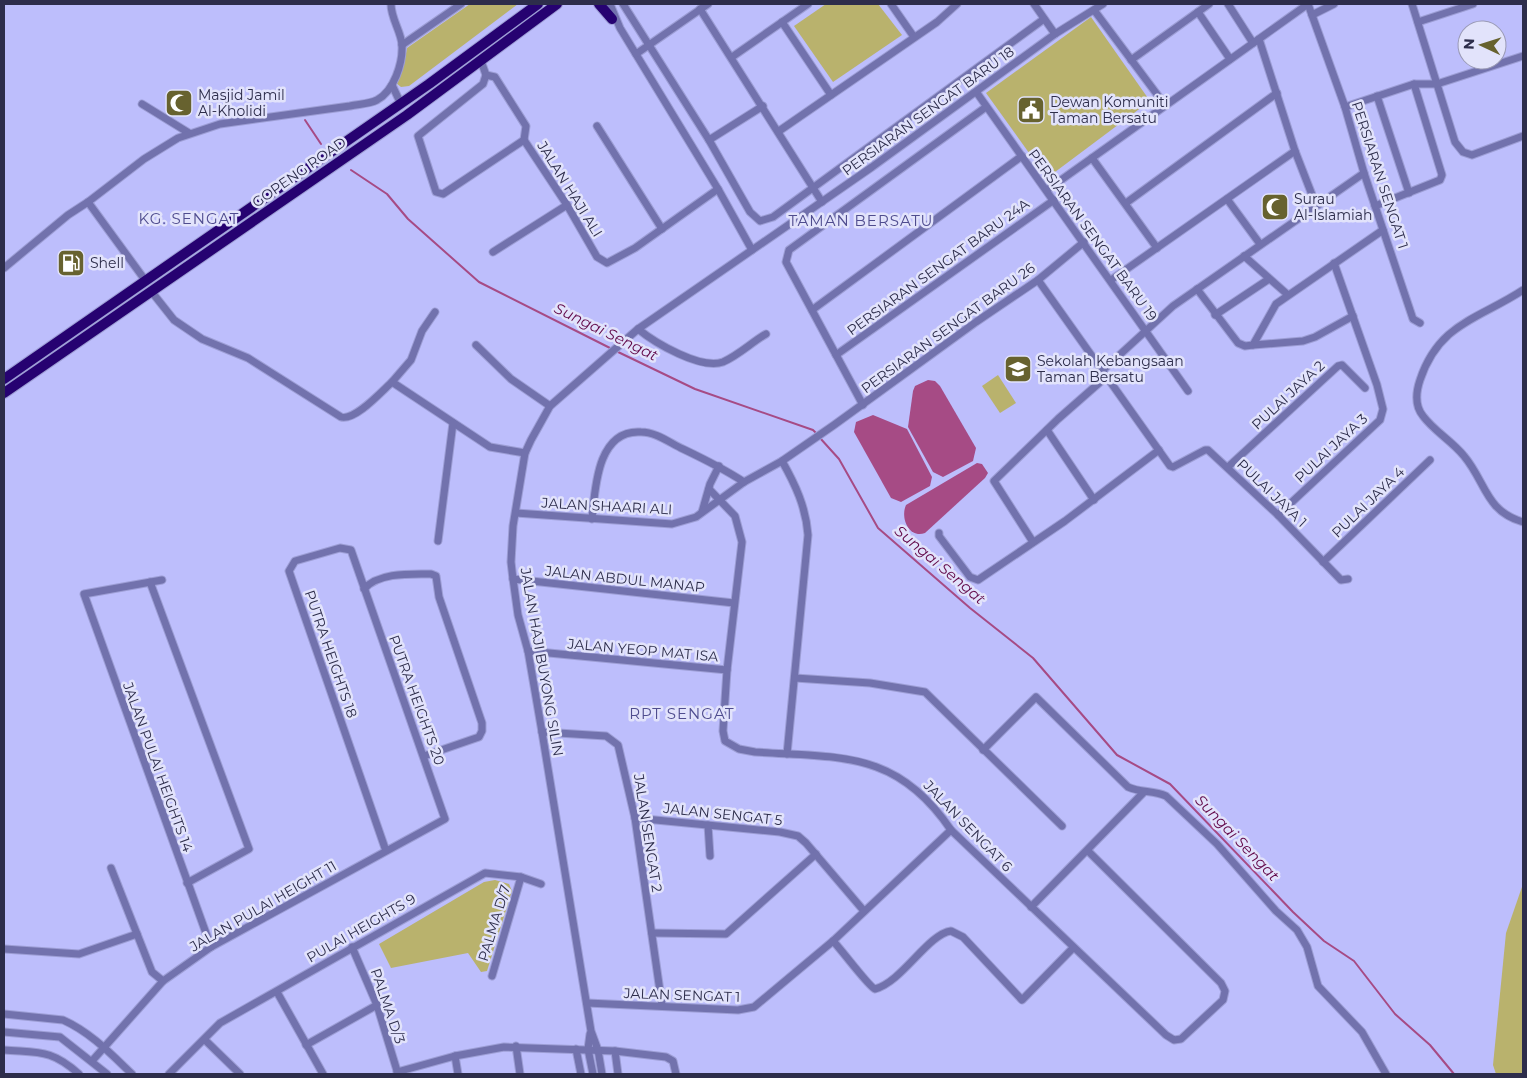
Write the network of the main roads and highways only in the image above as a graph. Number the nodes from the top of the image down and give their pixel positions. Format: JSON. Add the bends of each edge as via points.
{"nodes":[{"id":1,"x":531,"y":4,"type":"edge"},
{"id":2,"x":538,"y":4,"type":"edge"},
{"id":3,"x":546,"y":4,"type":"edge"},
{"id":4,"x":557,"y":4,"type":"edge"},
{"id":5,"x":601,"y":4,"type":"edge"},
{"id":6,"x":522,"y":16,"type":"junction"},
{"id":7,"x":612,"y":19,"type":"road end"},
{"id":8,"x":440,"y":91,"type":"junction"},
{"id":9,"x":401,"y":104,"type":"junction"},
{"id":10,"x":374,"y":135,"type":"junction"},
{"id":11,"x":4,"y":379,"type":"edge"},
{"id":12,"x":4,"y":393,"type":"edge"}],
"edges":[{"from":1,"to":6,"type":"highway"},
{"from":2,"to":6,"type":"highway","name":"GOPENG ROAD"},
{"from":3,"to":6,"type":"highway"},
{"from":4,"to":8,"type":"highway","name":"GOPENG ROAD"},
{"from":5,"to":7,"type":"highway"},
{"from":6,"to":9,"type":"highway","name":"GOPENG ROAD"},
{"from":8,"to":9,"type":"highway","via":[[413,105]]},
{"from":8,"to":10,"type":"highway","name":"GOPENG ROAD"},
{"from":9,"to":10,"type":"highway","via":[[391,120]]},
{"from":9,"to":11,"type":"highway","name":"GOPENG ROAD"},
{"from":10,"to":12,"type":"highway","name":"GOPENG ROAD"}]}
